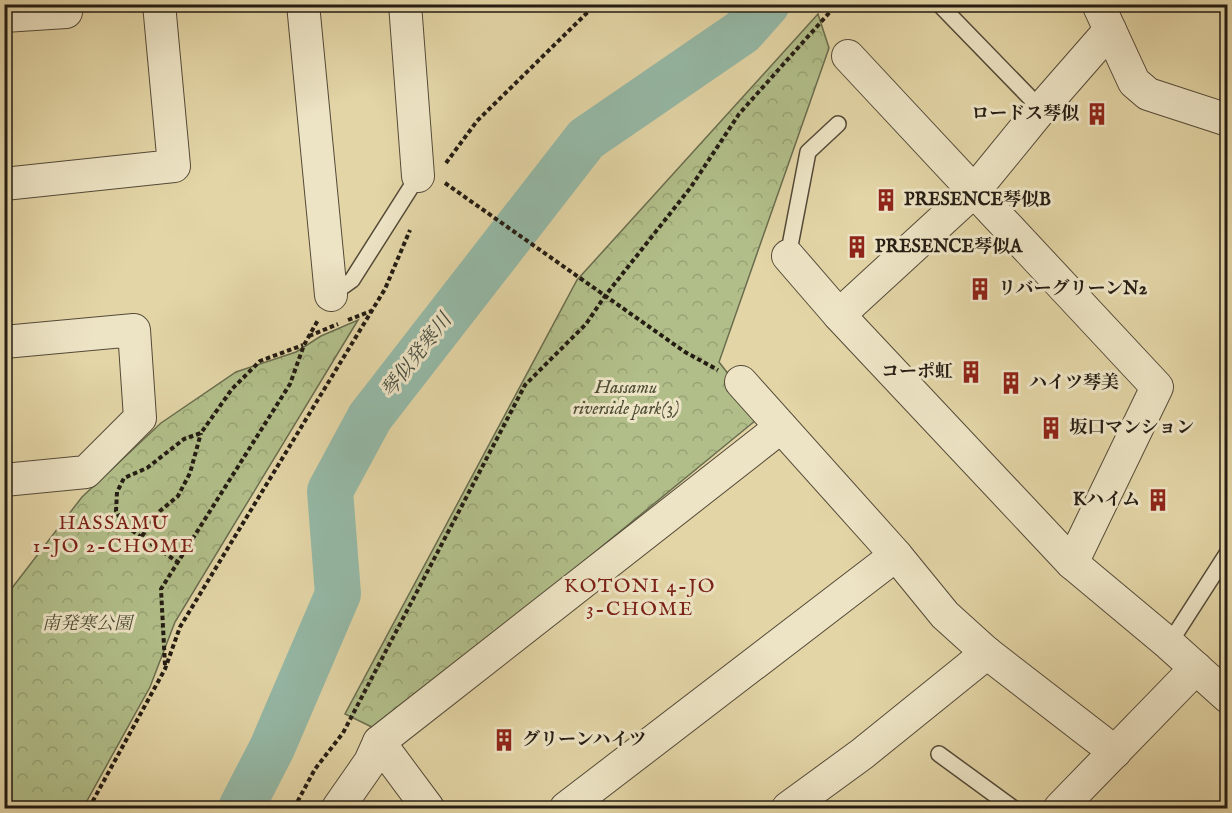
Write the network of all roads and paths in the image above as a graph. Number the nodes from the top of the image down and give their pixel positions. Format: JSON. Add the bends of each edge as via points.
{"nodes":[{"id":1,"x":159,"y":4,"type":"edge"},
{"id":2,"x":303,"y":4,"type":"edge"},
{"id":3,"x":405,"y":4,"type":"edge"},
{"id":4,"x":596,"y":4,"type":"edge"},
{"id":5,"x":837,"y":4,"type":"edge"},
{"id":6,"x":939,"y":4,"type":"edge"},
{"id":7,"x":66,"y":12,"type":"dead end"},
{"id":8,"x":4,"y":16,"type":"edge"},
{"id":9,"x":1104,"y":17,"type":"edge"},
{"id":10,"x":848,"y":56,"type":"dead end"},
{"id":11,"x":1041,"y":110,"type":"junction"},
{"id":12,"x":1227,"y":120,"type":"edge"},
{"id":13,"x":838,"y":124,"type":"dead end"},
{"id":14,"x":430,"y":171,"type":"junction"},
{"id":15,"x":4,"y":184,"type":"edge"},
{"id":16,"x":454,"y":189,"type":"dead end"},
{"id":17,"x":974,"y":191,"type":"junction"},
{"id":18,"x":412,"y":226,"type":"dead end"},
{"id":19,"x":788,"y":256,"type":"joint"},
{"id":20,"x":331,"y":295,"type":"junction"},
{"id":21,"x":605,"y":296,"type":"junction"},
{"id":22,"x":839,"y":315,"type":"junction"},
{"id":23,"x":4,"y":342,"type":"edge"},
{"id":24,"x":304,"y":345,"type":"junction"},
{"id":25,"x":741,"y":382,"type":"joint"},
{"id":26,"x":781,"y":427,"type":"junction"},
{"id":27,"x":201,"y":433,"type":"junction"},
{"id":28,"x":4,"y":480,"type":"edge"},
{"id":29,"x":142,"y":536,"type":"junction"},
{"id":30,"x":1227,"y":552,"type":"edge"},
{"id":31,"x":896,"y":555,"type":"junction"},
{"id":32,"x":179,"y":563,"type":"junction"},
{"id":33,"x":1072,"y":563,"type":"junction"},
{"id":34,"x":1169,"y":644,"type":"junction"},
{"id":35,"x":987,"y":653,"type":"junction"},
{"id":36,"x":1196,"y":668,"type":"junction"},
{"id":37,"x":165,"y":669,"type":"junction"},
{"id":38,"x":1227,"y":697,"type":"edge"},
{"id":39,"x":379,"y":742,"type":"junction"},
{"id":40,"x":1115,"y":752,"type":"junction"},
{"id":41,"x":939,"y":754,"type":"dead end"},
{"id":42,"x":89,"y":808,"type":"edge"},
{"id":43,"x":294,"y":808,"type":"edge"},
{"id":44,"x":338,"y":808,"type":"edge"},
{"id":45,"x":428,"y":808,"type":"edge"},
{"id":46,"x":566,"y":808,"type":"edge"},
{"id":47,"x":788,"y":808,"type":"edge"},
{"id":48,"x":1013,"y":808,"type":"edge"},
{"id":49,"x":1059,"y":808,"type":"edge"}],
"edges":[{"from":1,"to":15,"type":"street","via":[[174,166]]},
{"from":2,"to":20,"type":"street"},
{"from":3,"to":14,"type":"street"},
{"from":4,"to":14,"type":"path"},
{"from":5,"to":21,"type":"path","via":[[739,114],[691,187]]},
{"from":6,"to":11,"type":"lane"},
{"from":7,"to":8,"type":"street"},
{"from":9,"to":11,"type":"street"},
{"from":9,"to":12,"type":"street","via":[[1134,82],[1148,94]]},
{"from":10,"to":17,"type":"street"},
{"from":11,"to":17,"type":"street"},
{"from":13,"to":19,"type":"lane","via":[[808,152]]},
{"from":14,"to":20,"type":"lane","via":[[352,280]]},
{"from":16,"to":21,"type":"path"},
{"from":17,"to":22,"type":"street"},
{"from":17,"to":33,"type":"street","via":[[1157,387]]},
{"from":18,"to":37,"type":"path","via":[[385,289],[180,627]]},
{"from":19,"to":22,"type":"street"},
{"from":20,"to":24,"type":"path"},
{"from":21,"to":25,"type":"path","via":[[685,352]]},
{"from":21,"to":43,"type":"path","via":[[586,324],[525,385],[343,732],[315,769]]},
{"from":22,"to":33,"type":"street"},
{"from":23,"to":28,"type":"street","via":[[134,330],[140,418],[87,472]]},
{"from":24,"to":27,"type":"path","via":[[260,361],[232,389]]},
{"from":24,"to":32,"type":"path","via":[[290,384]]},
{"from":25,"to":26,"type":"street"},
{"from":26,"to":31,"type":"street"},
{"from":26,"to":39,"type":"street"},
{"from":27,"to":29,"type":"path","via":[[190,473],[178,496],[160,511]]},
{"from":27,"to":29,"type":"path","via":[[184,439],[147,468],[124,478],[117,492],[116,511],[124,525]]},
{"from":29,"to":32,"type":"path"},
{"from":30,"to":34,"type":"lane"},
{"from":31,"to":35,"type":"street","via":[[945,615]]},
{"from":31,"to":46,"type":"street"},
{"from":32,"to":37,"type":"path","via":[[161,589]]},
{"from":33,"to":34,"type":"street"},
{"from":34,"to":36,"type":"street"},
{"from":35,"to":40,"type":"street"},
{"from":35,"to":47,"type":"street"},
{"from":36,"to":38,"type":"street"},
{"from":36,"to":40,"type":"street"},
{"from":37,"to":42,"type":"path"},
{"from":39,"to":44,"type":"street"},
{"from":39,"to":45,"type":"street"},
{"from":40,"to":49,"type":"street"},
{"from":41,"to":48,"type":"lane"}]}
